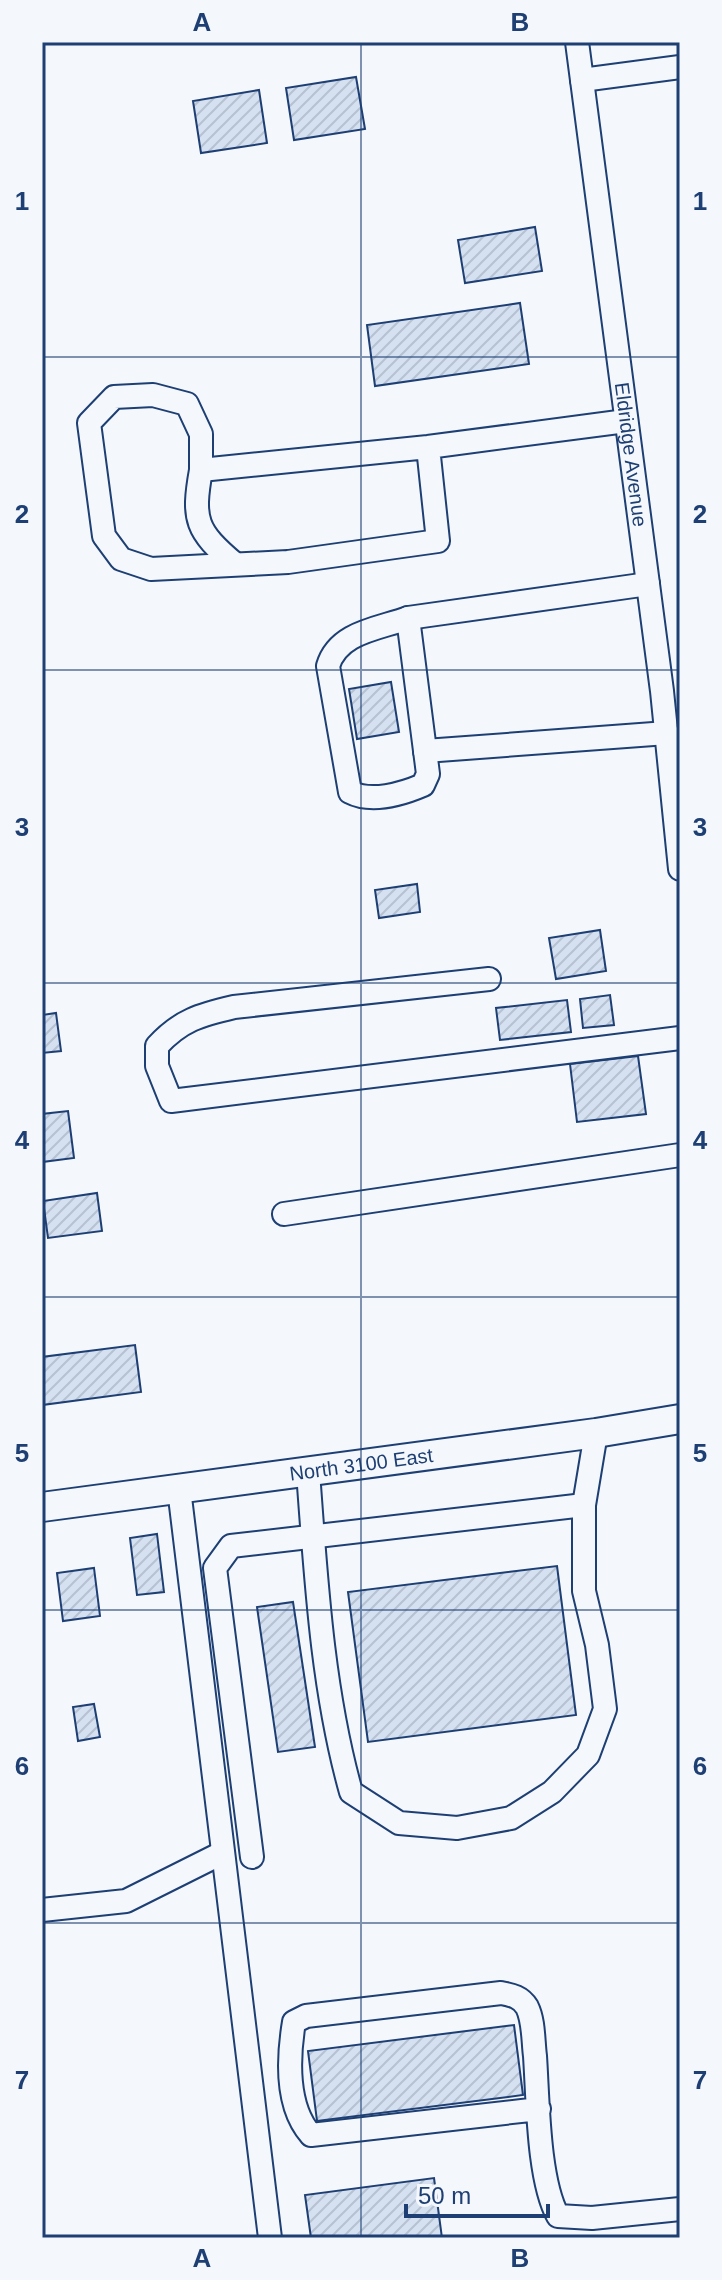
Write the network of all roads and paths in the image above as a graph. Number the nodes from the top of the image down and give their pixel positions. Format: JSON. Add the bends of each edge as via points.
{"nodes":[{"id":1,"x":577,"y":42,"type":"edge"},
{"id":2,"x":680,"y":67,"type":"edge"},
{"id":3,"x":582,"y":80,"type":"junction"},
{"id":4,"x":626,"y":421,"type":"junction"},
{"id":5,"x":428,"y":447,"type":"junction"},
{"id":6,"x":201,"y":470,"type":"junction"},
{"id":7,"x":235,"y":564,"type":"junction"},
{"id":8,"x":648,"y":584,"type":"junction"},
{"id":9,"x":408,"y":618,"type":"junction"},
{"id":10,"x":671,"y":690,"type":"edge"},
{"id":11,"x":667,"y":733,"type":"junction"},
{"id":12,"x":425,"y":751,"type":"junction"},
{"id":13,"x":680,"y":869,"type":"edge"},
{"id":14,"x":489,"y":979,"type":"dead end"},
{"id":15,"x":680,"y":1038,"type":"edge"},
{"id":16,"x":680,"y":1155,"type":"edge"},
{"id":17,"x":284,"y":1214,"type":"dead end"},
{"id":18,"x":680,"y":1419,"type":"edge"},
{"id":19,"x":596,"y":1433,"type":"junction"},
{"id":20,"x":308,"y":1472,"type":"junction"},
{"id":21,"x":179,"y":1489,"type":"junction"},
{"id":22,"x":584,"y":1505,"type":"junction"},
{"id":23,"x":42,"y":1507,"type":"edge"},
{"id":24,"x":313,"y":1538,"type":"junction"},
{"id":25,"x":222,"y":1853,"type":"junction"},
{"id":26,"x":252,"y":1857,"type":"dead end"},
{"id":27,"x":42,"y":1910,"type":"edge"},
{"id":28,"x":539,"y":2109,"type":"junction"},
{"id":29,"x":680,"y":2209,"type":"edge"},
{"id":30,"x":270,"y":2238,"type":"edge"}],
"edges":[{"from":1,"to":3,"type":"street","name":"Eldridge Avenue"},
{"from":2,"to":3,"type":"street"},
{"from":3,"to":4,"type":"street","name":"Eldridge Avenue"},
{"from":4,"to":5,"type":"street"},
{"from":4,"to":8,"type":"street","name":"Eldridge Avenue"},
{"from":5,"to":6,"type":"street"},
{"from":5,"to":7,"type":"street","via":[[438,541]]},
{"from":6,"to":7,"type":"street","via":[[195,504],[201,530]]},
{"from":6,"to":7,"type":"street","via":[[201,434],[187,404],[153,395],[114,397],[89,423],[104,536],[121,559],[151,569]]},
{"from":8,"to":9,"type":"street"},
{"from":8,"to":10,"type":"street","name":"Eldridge Avenue"},
{"from":9,"to":12,"type":"street"},
{"from":9,"to":12,"type":"street","via":[[344,640],[328,666],[350,792],[361,798],[405,793],[423,785],[428,774]]},
{"from":10,"to":11,"type":"street","name":"Eldridge Avenue"},
{"from":11,"to":12,"type":"street"},
{"from":11,"to":13,"type":"street","name":"Eldridge Avenue"},
{"from":14,"to":15,"type":"street","via":[[234,1007],[195,1016],[157,1046],[157,1066],[171,1101]]},
{"from":16,"to":17,"type":"street"},
{"from":18,"to":19,"type":"main road","name":"North 3100 East"},
{"from":19,"to":20,"type":"main road","name":"North 3100 East"},
{"from":19,"to":22,"type":"street"},
{"from":20,"to":21,"type":"main road","name":"North 3100 East"},
{"from":20,"to":24,"type":"street"},
{"from":21,"to":23,"type":"main road","name":"North 3100 East"},
{"from":21,"to":25,"type":"street"},
{"from":22,"to":24,"type":"street"},
{"from":22,"to":24,"type":"street","via":[[584,1591],[605,1709],[588,1755],[552,1792],[511,1818],[457,1828],[399,1823],[351,1792],[339,1750]]},
{"from":24,"to":26,"type":"street","via":[[231,1546],[215,1568]]},
{"from":25,"to":27,"type":"street","via":[[126,1901]]},
{"from":25,"to":30,"type":"street"},
{"from":28,"to":28,"type":"street","via":[[532,2025],[527,2007],[516,1996],[501,1993],[306,2016],[294,2022],[292,2091],[301,2123],[311,2135]]},
{"from":28,"to":29,"type":"street","via":[[545,2181],[558,2216]]}]}
